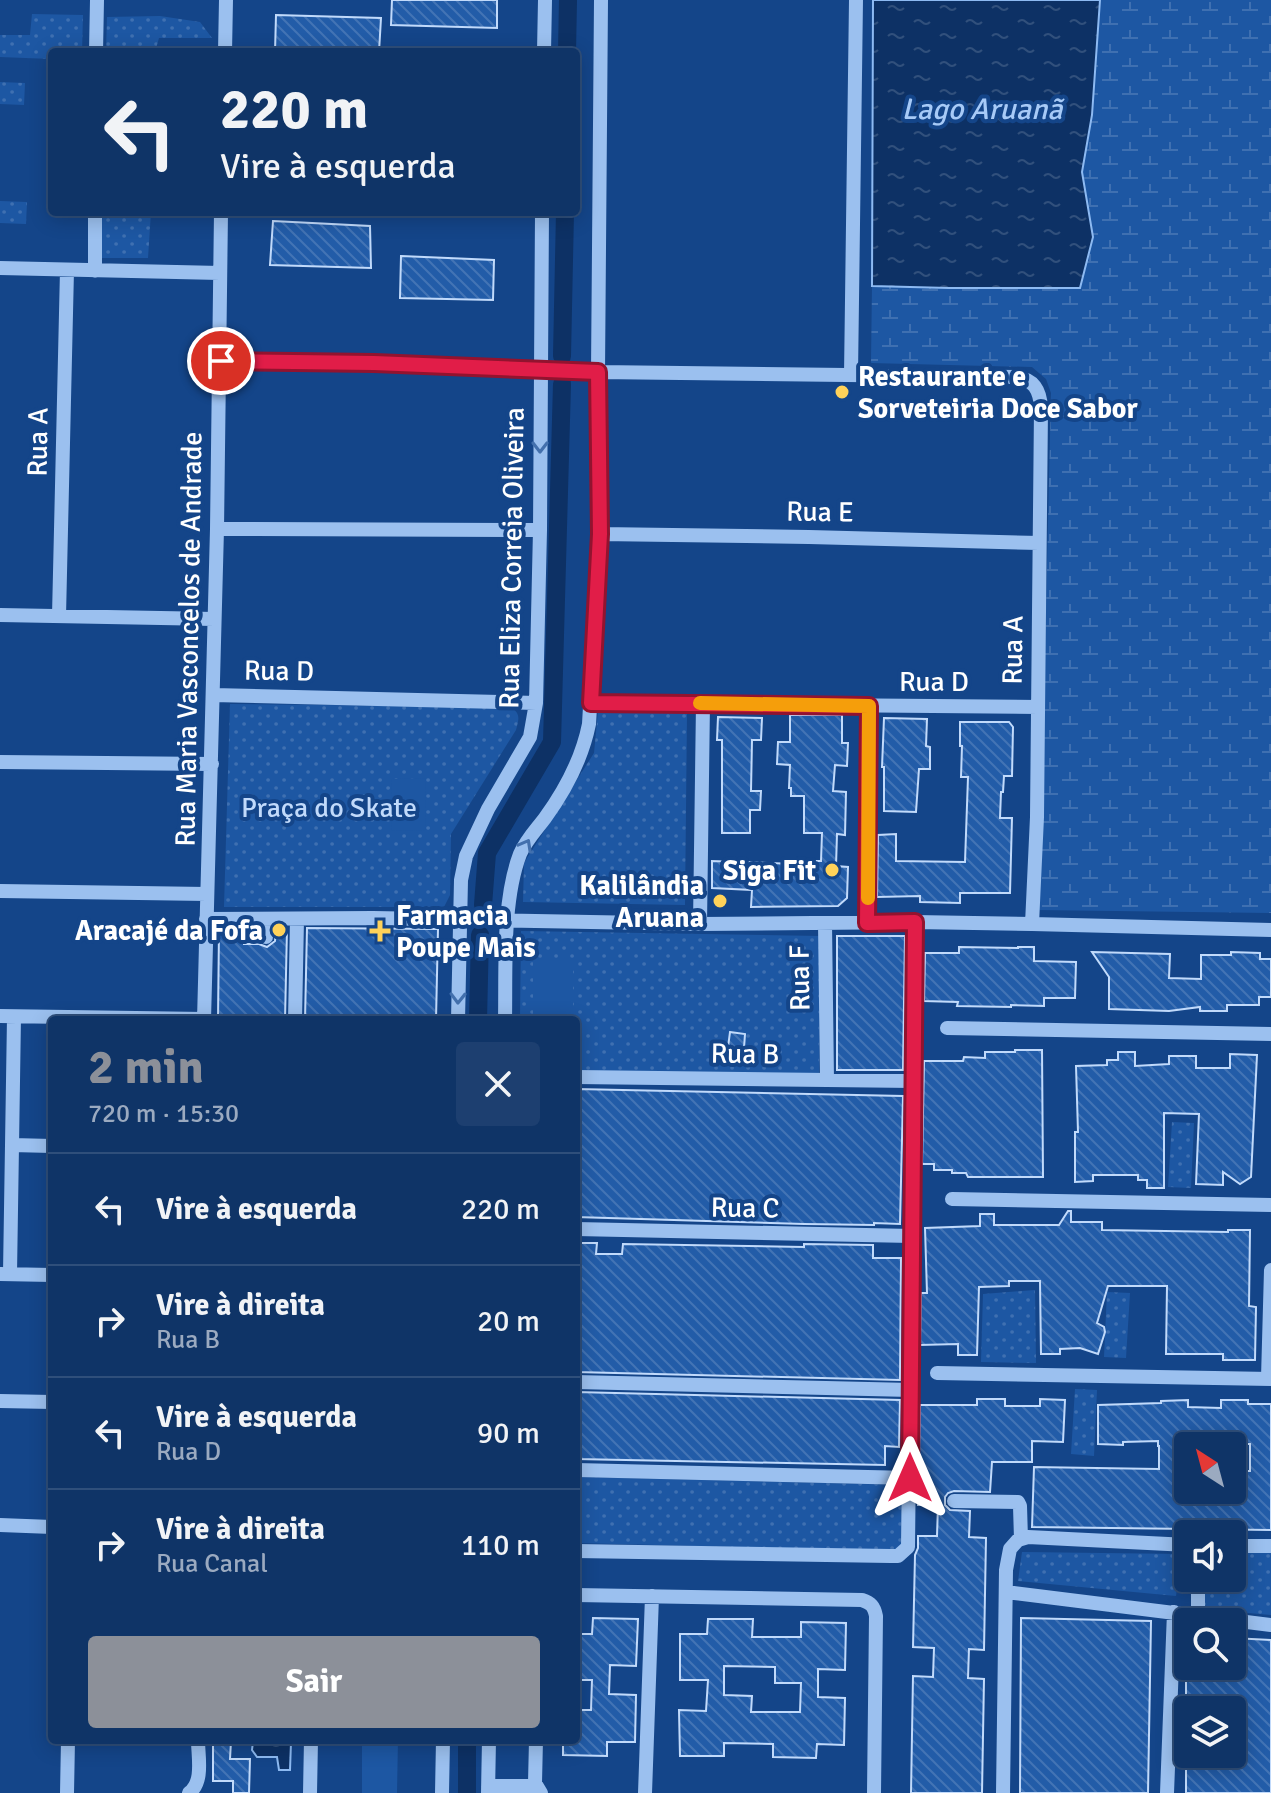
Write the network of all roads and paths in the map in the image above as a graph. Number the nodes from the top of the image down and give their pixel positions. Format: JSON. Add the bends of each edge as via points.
{"nodes":[{"id":1,"x":97,"y":0,"type":"edge"},
{"id":2,"x":226,"y":0,"type":"edge"},
{"id":3,"x":545,"y":0,"type":"edge"},
{"id":4,"x":601,"y":0,"type":"edge"},
{"id":5,"x":856,"y":0,"type":"edge"},
{"id":6,"x":96,"y":48,"type":"edge"},
{"id":7,"x":225,"y":48,"type":"edge"},
{"id":8,"x":544,"y":48,"type":"edge"},
{"id":9,"x":95,"y":216,"type":"edge"},
{"id":10,"x":221,"y":216,"type":"edge"},
{"id":11,"x":542,"y":216,"type":"edge"},
{"id":12,"x":0,"y":268,"type":"edge"},
{"id":13,"x":67,"y":270,"type":"junction"},
{"id":14,"x":95,"y":271,"type":"junction"},
{"id":15,"x":220,"y":273,"type":"junction"},
{"id":16,"x":221,"y":361,"type":"junction"},
{"id":17,"x":540,"y":369,"type":"junction"},
{"id":18,"x":598,"y":372,"type":"junction"},
{"id":19,"x":851,"y":375,"type":"junction"},
{"id":20,"x":217,"y":529,"type":"junction"},
{"id":21,"x":540,"y":530,"type":"junction"},
{"id":22,"x":600,"y":534,"type":"junction"},
{"id":23,"x":1039,"y":543,"type":"junction"},
{"id":24,"x":0,"y":615,"type":"edge"},
{"id":25,"x":59,"y":616,"type":"junction"},
{"id":26,"x":214,"y":619,"type":"junction"},
{"id":27,"x":213,"y":695,"type":"junction"},
{"id":28,"x":536,"y":703,"type":"junction"},
{"id":29,"x":591,"y":703,"type":"junction"},
{"id":30,"x":703,"y":703,"type":"junction"},
{"id":31,"x":869,"y":706,"type":"junction"},
{"id":32,"x":1038,"y":707,"type":"junction"},
{"id":33,"x":0,"y":762,"type":"edge"},
{"id":34,"x":212,"y":764,"type":"junction"},
{"id":35,"x":0,"y":891,"type":"edge"},
{"id":36,"x":207,"y":894,"type":"junction"},
{"id":37,"x":206,"y":919,"type":"junction"},
{"id":38,"x":266,"y":919,"type":"junction"},
{"id":39,"x":297,"y":919,"type":"junction"},
{"id":40,"x":460,"y":919,"type":"junction"},
{"id":41,"x":507,"y":920,"type":"junction"},
{"id":42,"x":915,"y":922,"type":"junction"},
{"id":43,"x":825,"y":923,"type":"junction"},
{"id":44,"x":867,"y":923,"type":"junction"},
{"id":45,"x":700,"y":924,"type":"junction"},
{"id":46,"x":1032,"y":924,"type":"junction"},
{"id":47,"x":1271,"y":930,"type":"edge"},
{"id":48,"x":266,"y":937,"type":"dead end"},
{"id":49,"x":7,"y":1016,"type":"edge"},
{"id":50,"x":204,"y":1016,"type":"edge"},
{"id":51,"x":295,"y":1016,"type":"edge"},
{"id":52,"x":458,"y":1016,"type":"edge"},
{"id":53,"x":505,"y":1016,"type":"edge"},
{"id":54,"x":48,"y":1017,"type":"edge"},
{"id":55,"x":947,"y":1028,"type":"dead end"},
{"id":56,"x":1271,"y":1034,"type":"edge"},
{"id":57,"x":580,"y":1077,"type":"edge"},
{"id":58,"x":827,"y":1080,"type":"junction"},
{"id":59,"x":914,"y":1081,"type":"junction"},
{"id":60,"x":12,"y":1145,"type":"junction"},
{"id":61,"x":48,"y":1146,"type":"edge"},
{"id":62,"x":952,"y":1199,"type":"dead end"},
{"id":63,"x":1271,"y":1205,"type":"edge"},
{"id":64,"x":580,"y":1229,"type":"edge"},
{"id":65,"x":912,"y":1236,"type":"junction"},
{"id":66,"x":1271,"y":1270,"type":"edge"},
{"id":67,"x":5,"y":1274,"type":"edge"},
{"id":68,"x":48,"y":1275,"type":"edge"},
{"id":69,"x":937,"y":1373,"type":"dead end"},
{"id":70,"x":1270,"y":1378,"type":"edge"},
{"id":71,"x":580,"y":1382,"type":"edge"},
{"id":72,"x":911,"y":1390,"type":"junction"},
{"id":73,"x":0,"y":1401,"type":"edge"},
{"id":74,"x":48,"y":1402,"type":"edge"},
{"id":75,"x":580,"y":1470,"type":"edge"},
{"id":76,"x":910,"y":1478,"type":"junction"},
{"id":77,"x":954,"y":1501,"type":"dead end"},
{"id":78,"x":0,"y":1525,"type":"edge"},
{"id":79,"x":48,"y":1527,"type":"edge"},
{"id":80,"x":1021,"y":1539,"type":"junction"},
{"id":81,"x":1174,"y":1544,"type":"edge"},
{"id":82,"x":1246,"y":1546,"type":"edge"},
{"id":83,"x":1271,"y":1546,"type":"edge"},
{"id":84,"x":580,"y":1551,"type":"edge"},
{"id":85,"x":1006,"y":1592,"type":"junction"},
{"id":86,"x":580,"y":1595,"type":"edge"},
{"id":87,"x":652,"y":1596,"type":"junction"},
{"id":88,"x":1174,"y":1612,"type":"joint"},
{"id":89,"x":1246,"y":1622,"type":"edge"},
{"id":90,"x":1271,"y":1625,"type":"edge"},
{"id":91,"x":68,"y":1744,"type":"edge"},
{"id":92,"x":198,"y":1744,"type":"edge"},
{"id":93,"x":311,"y":1744,"type":"edge"},
{"id":94,"x":443,"y":1744,"type":"edge"},
{"id":95,"x":489,"y":1744,"type":"edge"},
{"id":96,"x":536,"y":1744,"type":"edge"},
{"id":97,"x":488,"y":1789,"type":"edge"},
{"id":98,"x":539,"y":1790,"type":"edge"},
{"id":99,"x":191,"y":1791,"type":"edge"},
{"id":100,"x":67,"y":1793,"type":"edge"},
{"id":101,"x":310,"y":1793,"type":"edge"},
{"id":102,"x":442,"y":1793,"type":"edge"},
{"id":103,"x":645,"y":1793,"type":"edge"},
{"id":104,"x":874,"y":1793,"type":"edge"},
{"id":105,"x":1003,"y":1793,"type":"edge"},
{"id":106,"x":1167,"y":1793,"type":"edge"}],
"edges":[{"from":1,"to":6,"type":"street"},
{"from":2,"to":7,"type":"street"},
{"from":3,"to":8,"type":"street"},
{"from":4,"to":18,"type":"street"},
{"from":5,"to":19,"type":"street"},
{"from":9,"to":14,"type":"street"},
{"from":10,"to":15,"type":"street","name":"Rua Maria Vasconcelos de Andrade"},
{"from":11,"to":17,"type":"street","name":"Rua Eliza Correia Oliveira"},
{"from":12,"to":13,"type":"street"},
{"from":13,"to":14,"type":"street"},
{"from":13,"to":25,"type":"street","name":"Rua A"},
{"from":14,"to":15,"type":"street"},
{"from":15,"to":16,"type":"street","name":"Rua Maria Vasconcelos de Andrade"},
{"from":16,"to":17,"type":"street"},
{"from":16,"to":20,"type":"street","name":"Rua Maria Vasconcelos de Andrade"},
{"from":17,"to":18,"type":"street"},
{"from":17,"to":21,"type":"street","name":"Rua Eliza Correia Oliveira","one_way":true},
{"from":18,"to":19,"type":"street"},
{"from":18,"to":22,"type":"street"},
{"from":19,"to":23,"type":"street","name":"Rua A","via":[[1031,381],[1040,396]]},
{"from":20,"to":21,"type":"street"},
{"from":20,"to":26,"type":"street","name":"Rua Maria Vasconcelos de Andrade"},
{"from":21,"to":28,"type":"street","name":"Rua Eliza Correia Oliveira"},
{"from":22,"to":23,"type":"street","name":"Rua E"},
{"from":22,"to":29,"type":"street"},
{"from":23,"to":32,"type":"street","name":"Rua A"},
{"from":24,"to":25,"type":"street"},
{"from":25,"to":26,"type":"street"},
{"from":26,"to":27,"type":"street","name":"Rua Maria Vasconcelos de Andrade"},
{"from":27,"to":28,"type":"street","name":"Rua D"},
{"from":27,"to":34,"type":"street","name":"Rua Maria Vasconcelos de Andrade"},
{"from":28,"to":40,"type":"street","name":"Rua Eliza Correia Oliveira","via":[[530,737],[466,856]]},
{"from":29,"to":30,"type":"street","name":"Rua D"},
{"from":41,"to":29,"type":"street","one_way":true,"via":[[522,851],[576,767]]},
{"from":30,"to":31,"type":"street","name":"Rua D"},
{"from":30,"to":45,"type":"street"},
{"from":31,"to":32,"type":"street","name":"Rua D"},
{"from":31,"to":44,"type":"street"},
{"from":32,"to":46,"type":"street","name":"Rua A"},
{"from":33,"to":34,"type":"street"},
{"from":34,"to":36,"type":"street","name":"Rua Maria Vasconcelos de Andrade"},
{"from":35,"to":36,"type":"street"},
{"from":36,"to":37,"type":"street","name":"Rua Maria Vasconcelos de Andrade"},
{"from":37,"to":38,"type":"street"},
{"from":37,"to":50,"type":"street","name":"Rua Maria Vasconcelos de Andrade"},
{"from":38,"to":39,"type":"street"},
{"from":38,"to":48,"type":"street"},
{"from":39,"to":40,"type":"street"},
{"from":39,"to":51,"type":"street"},
{"from":40,"to":41,"type":"street"},
{"from":40,"to":52,"type":"street","name":"Rua Eliza Correia Oliveira","one_way":true},
{"from":41,"to":45,"type":"street"},
{"from":41,"to":53,"type":"street"},
{"from":42,"to":44,"type":"street"},
{"from":42,"to":46,"type":"street"},
{"from":42,"to":59,"type":"street"},
{"from":43,"to":44,"type":"street"},
{"from":43,"to":45,"type":"street"},
{"from":43,"to":58,"type":"street","name":"Rua F"},
{"from":46,"to":47,"type":"street"},
{"from":49,"to":54,"type":"street"},
{"from":49,"to":60,"type":"street"},
{"from":55,"to":56,"type":"street"},
{"from":57,"to":58,"type":"street","name":"Rua B"},
{"from":58,"to":59,"type":"street","name":"Rua B"},
{"from":59,"to":65,"type":"street"},
{"from":60,"to":61,"type":"street"},
{"from":60,"to":67,"type":"street"},
{"from":62,"to":63,"type":"street"},
{"from":64,"to":65,"type":"street","name":"Rua C"},
{"from":65,"to":72,"type":"street"},
{"from":66,"to":70,"type":"street"},
{"from":67,"to":68,"type":"street"},
{"from":69,"to":70,"type":"street"},
{"from":71,"to":72,"type":"street"},
{"from":72,"to":76,"type":"street"},
{"from":73,"to":74,"type":"street"},
{"from":75,"to":76,"type":"street"},
{"from":76,"to":84,"type":"street","via":[[909,1541],[898,1556]]},
{"from":77,"to":80,"type":"street","via":[[1018,1502]]},
{"from":78,"to":79,"type":"street"},
{"from":80,"to":81,"type":"street"},
{"from":80,"to":85,"type":"street","via":[[1010,1549]]},
{"from":82,"to":83,"type":"street"},
{"from":85,"to":88,"type":"street"},
{"from":85,"to":105,"type":"street"},
{"from":86,"to":87,"type":"street"},
{"from":87,"to":103,"type":"street"},
{"from":87,"to":104,"type":"street","via":[[862,1600],[874,1607]]},
{"from":88,"to":106,"type":"street"},
{"from":89,"to":90,"type":"street"},
{"from":91,"to":100,"type":"street"},
{"from":92,"to":99,"type":"street","via":[[198,1779]]},
{"from":93,"to":101,"type":"street"},
{"from":94,"to":102,"type":"street"},
{"from":95,"to":97,"type":"street"},
{"from":96,"to":98,"type":"street"},
{"from":97,"to":98,"type":"street"}]}
